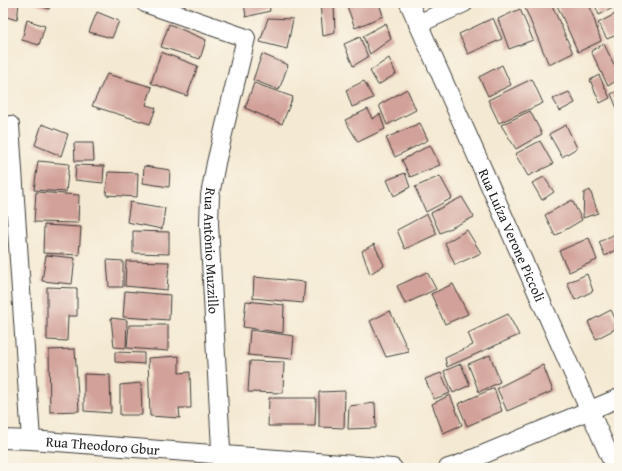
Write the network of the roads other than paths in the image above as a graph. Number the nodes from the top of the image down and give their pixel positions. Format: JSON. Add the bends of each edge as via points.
{"nodes":[{"id":1,"x":145,"y":3,"type":"edge"},
{"id":2,"x":409,"y":3,"type":"edge"},
{"id":3,"x":464,"y":3,"type":"edge"},
{"id":4,"x":418,"y":24,"type":"junction"},
{"id":5,"x":10,"y":125,"type":"dead end"},
{"id":6,"x":619,"y":398,"type":"edge"},
{"id":7,"x":589,"y":410,"type":"junction"},
{"id":8,"x":3,"y":439,"type":"edge"},
{"id":9,"x":31,"y":440,"type":"junction"},
{"id":10,"x":222,"y":461,"type":"edge"},
{"id":11,"x":393,"y":468,"type":"edge"},
{"id":12,"x":448,"y":468,"type":"edge"},
{"id":13,"x":614,"y":468,"type":"edge"}],
"edges":[{"from":1,"to":10,"type":"street","name":"Rua Antônio Muzzillo","via":[[246,38],[210,195]]},
{"from":2,"to":4,"type":"street","name":"Rua Luíza Verone Piccoli"},
{"from":3,"to":4,"type":"street"},
{"from":4,"to":7,"type":"street","name":"Rua Luíza Verone Piccoli"},
{"from":5,"to":9,"type":"street"},
{"from":6,"to":7,"type":"street"},
{"from":7,"to":12,"type":"street"},
{"from":7,"to":13,"type":"street","name":"Rua Luíza Verone Piccoli"},
{"from":8,"to":9,"type":"street","name":"Rua Theodoro Gbur"},
{"from":9,"to":10,"type":"street","name":"Rua Theodoro Gbur"},
{"from":10,"to":11,"type":"street","name":"Rua Theodoro Gbur"}]}
